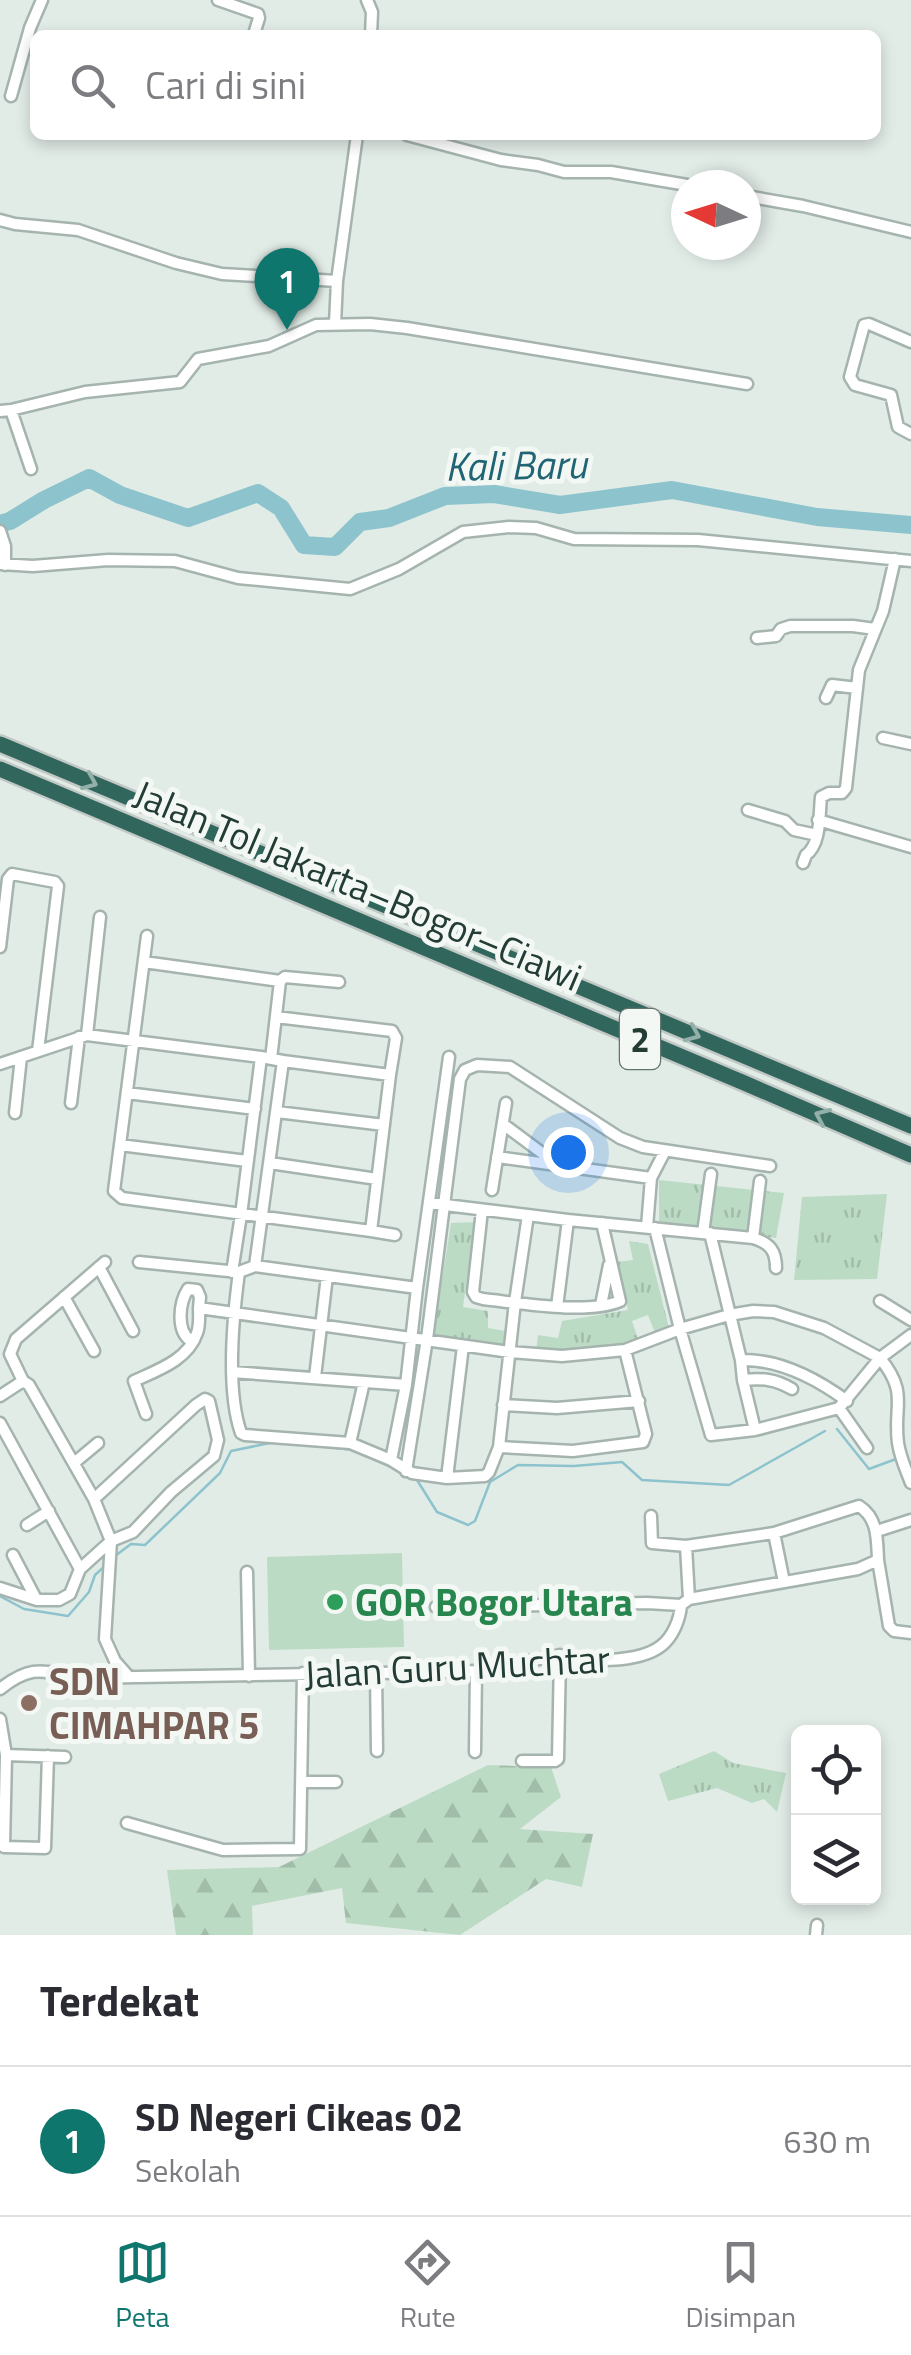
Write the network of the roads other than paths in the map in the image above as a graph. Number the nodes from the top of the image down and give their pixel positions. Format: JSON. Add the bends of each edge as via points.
{"nodes":[{"id":1,"x":42,"y":0,"type":"edge"},
{"id":2,"x":218,"y":0,"type":"edge"},
{"id":3,"x":367,"y":0,"type":"edge"},
{"id":4,"x":255,"y":30,"type":"edge"},
{"id":5,"x":371,"y":30,"type":"edge"},
{"id":6,"x":11,"y":96,"type":"dead end"},
{"id":7,"x":356,"y":140,"type":"edge"},
{"id":8,"x":425,"y":140,"type":"edge"},
{"id":9,"x":671,"y":182,"type":"edge"},
{"id":10,"x":761,"y":199,"type":"edge"},
{"id":11,"x":0,"y":220,"type":"edge"},
{"id":12,"x":911,"y":232,"type":"edge"},
{"id":13,"x":337,"y":281,"type":"junction"},
{"id":14,"x":335,"y":324,"type":"junction"},
{"id":15,"x":911,"y":342,"type":"edge"},
{"id":16,"x":747,"y":384,"type":"dead end"},
{"id":17,"x":6,"y":411,"type":"edge"},
{"id":18,"x":911,"y":434,"type":"edge"},
{"id":19,"x":31,"y":469,"type":"dead end"},
{"id":20,"x":1,"y":533,"type":"edge"},
{"id":21,"x":895,"y":558,"type":"junction"},
{"id":22,"x":911,"y":561,"type":"edge"},
{"id":23,"x":3,"y":565,"type":"edge"},
{"id":24,"x":874,"y":629,"type":"junction"},
{"id":25,"x":757,"y":638,"type":"dead end"},
{"id":26,"x":857,"y":688,"type":"junction"},
{"id":27,"x":826,"y":698,"type":"dead end"},
{"id":28,"x":883,"y":738,"type":"dead end"},
{"id":29,"x":0,"y":744,"type":"edge"},
{"id":30,"x":911,"y":744,"type":"edge"},
{"id":31,"x":0,"y":769,"type":"edge"},
{"id":32,"x":748,"y":810,"type":"dead end"},
{"id":33,"x":818,"y":820,"type":"junction"},
{"id":34,"x":817,"y":834,"type":"junction"},
{"id":35,"x":911,"y":847,"type":"edge"},
{"id":36,"x":803,"y":864,"type":"dead end"},
{"id":37,"x":378,"y":901,"type":"junction"},
{"id":38,"x":100,"y":917,"type":"dead end"},
{"id":39,"x":369,"y":924,"type":"junction"},
{"id":40,"x":147,"y":936,"type":"dead end"},
{"id":41,"x":0,"y":946,"type":"edge"},
{"id":42,"x":144,"y":962,"type":"junction"},
{"id":43,"x":280,"y":981,"type":"junction"},
{"id":44,"x":339,"y":982,"type":"dead end"},
{"id":45,"x":276,"y":1017,"type":"junction"},
{"id":46,"x":83,"y":1036,"type":"junction"},
{"id":47,"x":134,"y":1040,"type":"junction"},
{"id":48,"x":38,"y":1051,"type":"junction"},
{"id":49,"x":22,"y":1057,"type":"junction"},
{"id":50,"x":449,"y":1058,"type":"dead end"},
{"id":51,"x":272,"y":1059,"type":"junction"},
{"id":52,"x":0,"y":1064,"type":"edge"},
{"id":53,"x":390,"y":1075,"type":"junction"},
{"id":54,"x":127,"y":1094,"type":"junction"},
{"id":55,"x":506,"y":1102,"type":"dead end"},
{"id":56,"x":71,"y":1103,"type":"dead end"},
{"id":57,"x":255,"y":1109,"type":"junction"},
{"id":58,"x":277,"y":1112,"type":"junction"},
{"id":59,"x":15,"y":1113,"type":"dead end"},
{"id":60,"x":503,"y":1124,"type":"junction"},
{"id":61,"x":384,"y":1125,"type":"junction"},
{"id":62,"x":911,"y":1126,"type":"edge"},
{"id":63,"x":120,"y":1145,"type":"junction"},
{"id":64,"x":665,"y":1151,"type":"junction"},
{"id":65,"x":911,"y":1155,"type":"edge"},
{"id":66,"x":497,"y":1158,"type":"junction"},
{"id":67,"x":247,"y":1161,"type":"junction"},
{"id":68,"x":270,"y":1164,"type":"junction"},
{"id":69,"x":558,"y":1166,"type":"junction"},
{"id":70,"x":770,"y":1166,"type":"dead end"},
{"id":71,"x":711,"y":1174,"type":"dead end"},
{"id":72,"x":651,"y":1178,"type":"junction"},
{"id":73,"x":377,"y":1179,"type":"junction"},
{"id":74,"x":760,"y":1182,"type":"dead end"},
{"id":75,"x":492,"y":1190,"type":"dead end"},
{"id":76,"x":429,"y":1203,"type":"junction"},
{"id":77,"x":444,"y":1205,"type":"junction"},
{"id":78,"x":482,"y":1210,"type":"junction"},
{"id":79,"x":241,"y":1215,"type":"junction"},
{"id":80,"x":528,"y":1215,"type":"junction"},
{"id":81,"x":261,"y":1218,"type":"junction"},
{"id":82,"x":568,"y":1220,"type":"junction"},
{"id":83,"x":602,"y":1222,"type":"junction"},
{"id":84,"x":651,"y":1228,"type":"junction"},
{"id":85,"x":370,"y":1231,"type":"junction"},
{"id":86,"x":706,"y":1233,"type":"junction"},
{"id":87,"x":395,"y":1236,"type":"dead end"},
{"id":88,"x":754,"y":1238,"type":"junction"},
{"id":89,"x":610,"y":1260,"type":"junction"},
{"id":90,"x":139,"y":1262,"type":"dead end"},
{"id":91,"x":255,"y":1266,"type":"junction"},
{"id":92,"x":776,"y":1268,"type":"dead end"},
{"id":93,"x":236,"y":1272,"type":"junction"},
{"id":94,"x":327,"y":1276,"type":"junction"},
{"id":95,"x":417,"y":1288,"type":"junction"},
{"id":96,"x":64,"y":1297,"type":"junction"},
{"id":97,"x":515,"y":1302,"type":"junction"},
{"id":98,"x":880,"y":1302,"type":"dead end"},
{"id":99,"x":601,"y":1305,"type":"junction"},
{"id":100,"x":557,"y":1306,"type":"junction"},
{"id":101,"x":199,"y":1308,"type":"junction"},
{"id":102,"x":234,"y":1313,"type":"junction"},
{"id":103,"x":729,"y":1316,"type":"junction"},
{"id":104,"x":911,"y":1320,"type":"edge"},
{"id":105,"x":321,"y":1325,"type":"junction"},
{"id":106,"x":680,"y":1329,"type":"junction"},
{"id":107,"x":133,"y":1331,"type":"dead end"},
{"id":108,"x":911,"y":1334,"type":"edge"},
{"id":109,"x":410,"y":1338,"type":"junction"},
{"id":110,"x":427,"y":1340,"type":"junction"},
{"id":111,"x":191,"y":1341,"type":"junction"},
{"id":112,"x":463,"y":1346,"type":"junction"},
{"id":113,"x":625,"y":1350,"type":"junction"},
{"id":114,"x":94,"y":1351,"type":"dead end"},
{"id":115,"x":510,"y":1352,"type":"junction"},
{"id":116,"x":880,"y":1358,"type":"junction"},
{"id":117,"x":742,"y":1360,"type":"junction"},
{"id":118,"x":232,"y":1372,"type":"junction"},
{"id":119,"x":315,"y":1377,"type":"junction"},
{"id":120,"x":743,"y":1380,"type":"junction"},
{"id":121,"x":23,"y":1381,"type":"junction"},
{"id":122,"x":364,"y":1382,"type":"junction"},
{"id":123,"x":406,"y":1385,"type":"junction"},
{"id":124,"x":792,"y":1389,"type":"dead end"},
{"id":125,"x":0,"y":1396,"type":"edge"},
{"id":126,"x":639,"y":1401,"type":"junction"},
{"id":127,"x":504,"y":1405,"type":"junction"},
{"id":128,"x":843,"y":1405,"type":"junction"},
{"id":129,"x":146,"y":1414,"type":"dead end"},
{"id":130,"x":0,"y":1423,"type":"edge"},
{"id":131,"x":755,"y":1430,"type":"junction"},
{"id":132,"x":98,"y":1442,"type":"dead end"},
{"id":133,"x":350,"y":1443,"type":"junction"},
{"id":134,"x":499,"y":1446,"type":"junction"},
{"id":135,"x":867,"y":1448,"type":"dead end"},
{"id":136,"x":391,"y":1460,"type":"junction"},
{"id":137,"x":74,"y":1464,"type":"junction"},
{"id":138,"x":406,"y":1471,"type":"junction"},
{"id":139,"x":447,"y":1478,"type":"junction"},
{"id":140,"x":911,"y":1482,"type":"edge"},
{"id":141,"x":94,"y":1499,"type":"junction"},
{"id":142,"x":49,"y":1511,"type":"junction"},
{"id":143,"x":652,"y":1516,"type":"dead end"},
{"id":144,"x":911,"y":1520,"type":"edge"},
{"id":145,"x":27,"y":1525,"type":"dead end"},
{"id":146,"x":876,"y":1530,"type":"junction"},
{"id":147,"x":774,"y":1532,"type":"junction"},
{"id":148,"x":111,"y":1541,"type":"junction"},
{"id":149,"x":686,"y":1546,"type":"junction"},
{"id":150,"x":13,"y":1555,"type":"dead end"},
{"id":151,"x":878,"y":1560,"type":"junction"},
{"id":152,"x":80,"y":1569,"type":"junction"},
{"id":153,"x":246,"y":1572,"type":"dead end"},
{"id":154,"x":784,"y":1582,"type":"junction"},
{"id":155,"x":0,"y":1588,"type":"edge"},
{"id":156,"x":36,"y":1600,"type":"junction"},
{"id":157,"x":685,"y":1602,"type":"junction"},
{"id":158,"x":436,"y":1607,"type":"dead end"},
{"id":159,"x":911,"y":1632,"type":"edge"},
{"id":160,"x":560,"y":1655,"type":"junction"},
{"id":161,"x":476,"y":1672,"type":"junction"},
{"id":162,"x":303,"y":1673,"type":"junction"},
{"id":163,"x":376,"y":1674,"type":"junction"},
{"id":164,"x":249,"y":1676,"type":"junction"},
{"id":165,"x":129,"y":1677,"type":"junction"},
{"id":166,"x":1,"y":1688,"type":"edge"},
{"id":167,"x":0,"y":1702,"type":"edge"},
{"id":168,"x":0,"y":1718,"type":"edge"},
{"id":169,"x":377,"y":1751,"type":"dead end"},
{"id":170,"x":475,"y":1752,"type":"dead end"},
{"id":171,"x":6,"y":1755,"type":"junction"},
{"id":172,"x":48,"y":1756,"type":"junction"},
{"id":173,"x":64,"y":1757,"type":"dead end"},
{"id":174,"x":522,"y":1761,"type":"dead end"},
{"id":175,"x":301,"y":1782,"type":"junction"},
{"id":176,"x":336,"y":1782,"type":"dead end"},
{"id":177,"x":128,"y":1823,"type":"dead end"}],
"edges":[{"from":1,"to":6,"type":"street"},
{"from":2,"to":4,"type":"street","via":[[258,14]]},
{"from":3,"to":5,"type":"street"},
{"from":7,"to":13,"type":"street"},
{"from":8,"to":9,"type":"street","via":[[564,172]]},
{"from":10,"to":12,"type":"street"},
{"from":11,"to":13,"type":"street","via":[[78,230],[222,274]]},
{"from":13,"to":14,"type":"street"},
{"from":14,"to":16,"type":"street","via":[[407,328]]},
{"from":14,"to":17,"type":"street","via":[[316,325],[269,346],[198,358],[180,382],[85,392]]},
{"from":15,"to":18,"type":"street","via":[[864,325],[850,377],[855,385],[892,396],[898,427]]},
{"from":17,"to":19,"type":"street"},
{"from":20,"to":23,"type":"street"},
{"from":21,"to":22,"type":"street"},
{"from":21,"to":23,"type":"street","via":[[698,540],[574,539],[509,528],[464,532],[350,589],[238,578],[175,562]]},
{"from":21,"to":24,"type":"street"},
{"from":24,"to":25,"type":"street","via":[[790,626]]},
{"from":24,"to":26,"type":"street"},
{"from":26,"to":27,"type":"street","via":[[832,684]]},
{"from":26,"to":33,"type":"street","via":[[846,788],[821,798]]},
{"from":28,"to":30,"type":"street"},
{"from":29,"to":37,"type":"highway","name":"Jalan Tol Jakarta–Bogor–Ciawi","number":"2","one_way":true},
{"from":31,"to":39,"type":"highway","name":"Jalan Tol Jakarta–Bogor–Ciawi","number":"2"},
{"from":32,"to":34,"type":"street"},
{"from":33,"to":34,"type":"street"},
{"from":33,"to":35,"type":"street"},
{"from":34,"to":36,"type":"street"},
{"from":37,"to":39,"type":"highway"},
{"from":37,"to":62,"type":"highway","name":"Jalan Tol Jakarta–Bogor–Ciawi","number":"2","one_way":true},
{"from":38,"to":46,"type":"street"},
{"from":65,"to":39,"type":"highway","name":"Jalan Tol Jakarta–Bogor–Ciawi","number":"2","one_way":true},
{"from":40,"to":42,"type":"street"},
{"from":41,"to":48,"type":"street","via":[[12,874],[55,882]]},
{"from":42,"to":43,"type":"street"},
{"from":42,"to":47,"type":"street"},
{"from":43,"to":44,"type":"street"},
{"from":43,"to":45,"type":"street"},
{"from":45,"to":51,"type":"street"},
{"from":45,"to":53,"type":"street","via":[[392,1031]]},
{"from":46,"to":47,"type":"street"},
{"from":46,"to":48,"type":"street"},
{"from":46,"to":56,"type":"street"},
{"from":47,"to":51,"type":"street"},
{"from":47,"to":54,"type":"street"},
{"from":48,"to":49,"type":"street"},
{"from":49,"to":52,"type":"street"},
{"from":49,"to":59,"type":"street"},
{"from":50,"to":76,"type":"street"},
{"from":51,"to":53,"type":"street"},
{"from":51,"to":57,"type":"street"},
{"from":51,"to":58,"type":"street"},
{"from":53,"to":61,"type":"street"},
{"from":54,"to":57,"type":"street"},
{"from":54,"to":63,"type":"street"},
{"from":55,"to":60,"type":"street"},
{"from":57,"to":67,"type":"street"},
{"from":58,"to":61,"type":"street"},
{"from":58,"to":68,"type":"street"},
{"from":60,"to":66,"type":"street"},
{"from":60,"to":69,"type":"street"},
{"from":61,"to":73,"type":"street"},
{"from":63,"to":67,"type":"street"},
{"from":63,"to":79,"type":"street","via":[[114,1191],[122,1198]]},
{"from":64,"to":70,"type":"street"},
{"from":64,"to":72,"type":"street"},
{"from":64,"to":77,"type":"street","via":[[620,1138],[510,1067],[472,1066],[460,1080]]},
{"from":66,"to":69,"type":"street"},
{"from":66,"to":75,"type":"street"},
{"from":67,"to":79,"type":"street"},
{"from":68,"to":73,"type":"street"},
{"from":68,"to":81,"type":"street"},
{"from":69,"to":72,"type":"street"},
{"from":71,"to":86,"type":"street"},
{"from":72,"to":84,"type":"street"},
{"from":73,"to":85,"type":"street"},
{"from":74,"to":88,"type":"street"},
{"from":76,"to":77,"type":"street"},
{"from":76,"to":95,"type":"street"},
{"from":77,"to":78,"type":"street"},
{"from":77,"to":110,"type":"street"},
{"from":78,"to":80,"type":"street"},
{"from":78,"to":97,"type":"street","via":[[473,1292]]},
{"from":79,"to":81,"type":"street"},
{"from":79,"to":93,"type":"street"},
{"from":80,"to":82,"type":"street"},
{"from":80,"to":97,"type":"street"},
{"from":81,"to":85,"type":"street"},
{"from":81,"to":91,"type":"street"},
{"from":82,"to":83,"type":"street"},
{"from":82,"to":100,"type":"street"},
{"from":83,"to":84,"type":"street"},
{"from":83,"to":89,"type":"street"},
{"from":84,"to":86,"type":"street"},
{"from":84,"to":106,"type":"street"},
{"from":85,"to":87,"type":"street"},
{"from":86,"to":88,"type":"street"},
{"from":86,"to":103,"type":"street"},
{"from":88,"to":92,"type":"street","via":[[770,1246]]},
{"from":89,"to":99,"type":"street"},
{"from":89,"to":99,"type":"street","via":[[620,1301]]},
{"from":90,"to":93,"type":"street"},
{"from":91,"to":93,"type":"street"},
{"from":91,"to":94,"type":"street"},
{"from":93,"to":102,"type":"street"},
{"from":94,"to":95,"type":"street"},
{"from":94,"to":105,"type":"street"},
{"from":95,"to":109,"type":"street"},
{"from":96,"to":107,"type":"street","via":[[102,1264]]},
{"from":96,"to":114,"type":"street"},
{"from":96,"to":121,"type":"street","via":[[13,1344]]},
{"from":97,"to":100,"type":"street"},
{"from":97,"to":115,"type":"street"},
{"from":98,"to":104,"type":"street"},
{"from":99,"to":100,"type":"street"},
{"from":101,"to":102,"type":"street"},
{"from":101,"to":111,"type":"street"},
{"from":101,"to":111,"type":"street","via":[[198,1290],[188,1289],[181,1330]]},
{"from":102,"to":105,"type":"street"},
{"from":102,"to":118,"type":"street"},
{"from":103,"to":106,"type":"street"},
{"from":103,"to":116,"type":"street","via":[[782,1313]]},
{"from":103,"to":117,"type":"street"},
{"from":105,"to":109,"type":"street"},
{"from":105,"to":119,"type":"street"},
{"from":106,"to":113,"type":"street"},
{"from":106,"to":131,"type":"street","via":[[709,1433]]},
{"from":108,"to":116,"type":"street"},
{"from":109,"to":110,"type":"street"},
{"from":109,"to":123,"type":"street"},
{"from":110,"to":112,"type":"street"},
{"from":110,"to":138,"type":"street"},
{"from":111,"to":129,"type":"street","via":[[177,1360],[134,1382]]},
{"from":112,"to":115,"type":"street"},
{"from":112,"to":139,"type":"street"},
{"from":113,"to":115,"type":"street"},
{"from":113,"to":126,"type":"street"},
{"from":115,"to":127,"type":"street"},
{"from":116,"to":128,"type":"street"},
{"from":116,"to":140,"type":"street","via":[[899,1393],[898,1442]]},
{"from":117,"to":120,"type":"street"},
{"from":117,"to":128,"type":"street","via":[[808,1376]]},
{"from":118,"to":119,"type":"street"},
{"from":118,"to":133,"type":"street","via":[[245,1436]]},
{"from":119,"to":122,"type":"street"},
{"from":120,"to":124,"type":"street","via":[[767,1379]]},
{"from":120,"to":131,"type":"street"},
{"from":121,"to":125,"type":"street"},
{"from":121,"to":137,"type":"street"},
{"from":122,"to":123,"type":"street"},
{"from":122,"to":133,"type":"street"},
{"from":123,"to":136,"type":"street"},
{"from":126,"to":127,"type":"street"},
{"from":126,"to":134,"type":"street","via":[[643,1442],[574,1451]]},
{"from":127,"to":134,"type":"street"},
{"from":128,"to":131,"type":"street"},
{"from":128,"to":135,"type":"street"},
{"from":130,"to":142,"type":"street"},
{"from":132,"to":137,"type":"street"},
{"from":133,"to":136,"type":"street"},
{"from":134,"to":139,"type":"street","via":[[489,1472]]},
{"from":136,"to":138,"type":"street"},
{"from":137,"to":141,"type":"street"},
{"from":138,"to":139,"type":"street"},
{"from":141,"to":148,"type":"street"},
{"from":141,"to":148,"type":"street","via":[[209,1400],[218,1440],[214,1456],[133,1532]]},
{"from":142,"to":145,"type":"street"},
{"from":142,"to":152,"type":"street"},
{"from":143,"to":149,"type":"street","via":[[652,1543]]},
{"from":144,"to":146,"type":"street"},
{"from":146,"to":147,"type":"street","via":[[859,1506]]},
{"from":146,"to":151,"type":"street"},
{"from":147,"to":149,"type":"street"},
{"from":147,"to":154,"type":"street"},
{"from":148,"to":152,"type":"street"},
{"from":148,"to":165,"type":"street","via":[[104,1639]]},
{"from":149,"to":157,"type":"street"},
{"from":150,"to":156,"type":"street"},
{"from":151,"to":154,"type":"street"},
{"from":151,"to":159,"type":"street","via":[[890,1626]]},
{"from":152,"to":156,"type":"street","via":[[66,1597]]},
{"from":153,"to":164,"type":"street"},
{"from":154,"to":157,"type":"street"},
{"from":155,"to":156,"type":"street"},
{"from":157,"to":158,"type":"street"},
{"from":157,"to":160,"type":"street","name":"Jalan Guru Muchtar","via":[[660,1648],[605,1660]]},
{"from":160,"to":161,"type":"street","name":"Jalan Guru Muchtar"},
{"from":160,"to":174,"type":"street","via":[[558,1759]]},
{"from":161,"to":163,"type":"street","name":"Jalan Guru Muchtar"},
{"from":161,"to":170,"type":"street"},
{"from":162,"to":163,"type":"street","name":"Jalan Guru Muchtar"},
{"from":162,"to":164,"type":"street","name":"Jalan Guru Muchtar"},
{"from":162,"to":175,"type":"street"},
{"from":163,"to":169,"type":"street"},
{"from":164,"to":165,"type":"street","name":"Jalan Guru Muchtar"},
{"from":165,"to":166,"type":"street","name":"Jalan Guru Muchtar","via":[[37,1670]]},
{"from":166,"to":167,"type":"street"},
{"from":168,"to":171,"type":"street"},
{"from":171,"to":172,"type":"street"},
{"from":171,"to":172,"type":"street","via":[[4,1847],[45,1848]]},
{"from":172,"to":173,"type":"street"},
{"from":175,"to":176,"type":"street"},
{"from":175,"to":177,"type":"street","via":[[300,1849],[223,1850]]}]}
